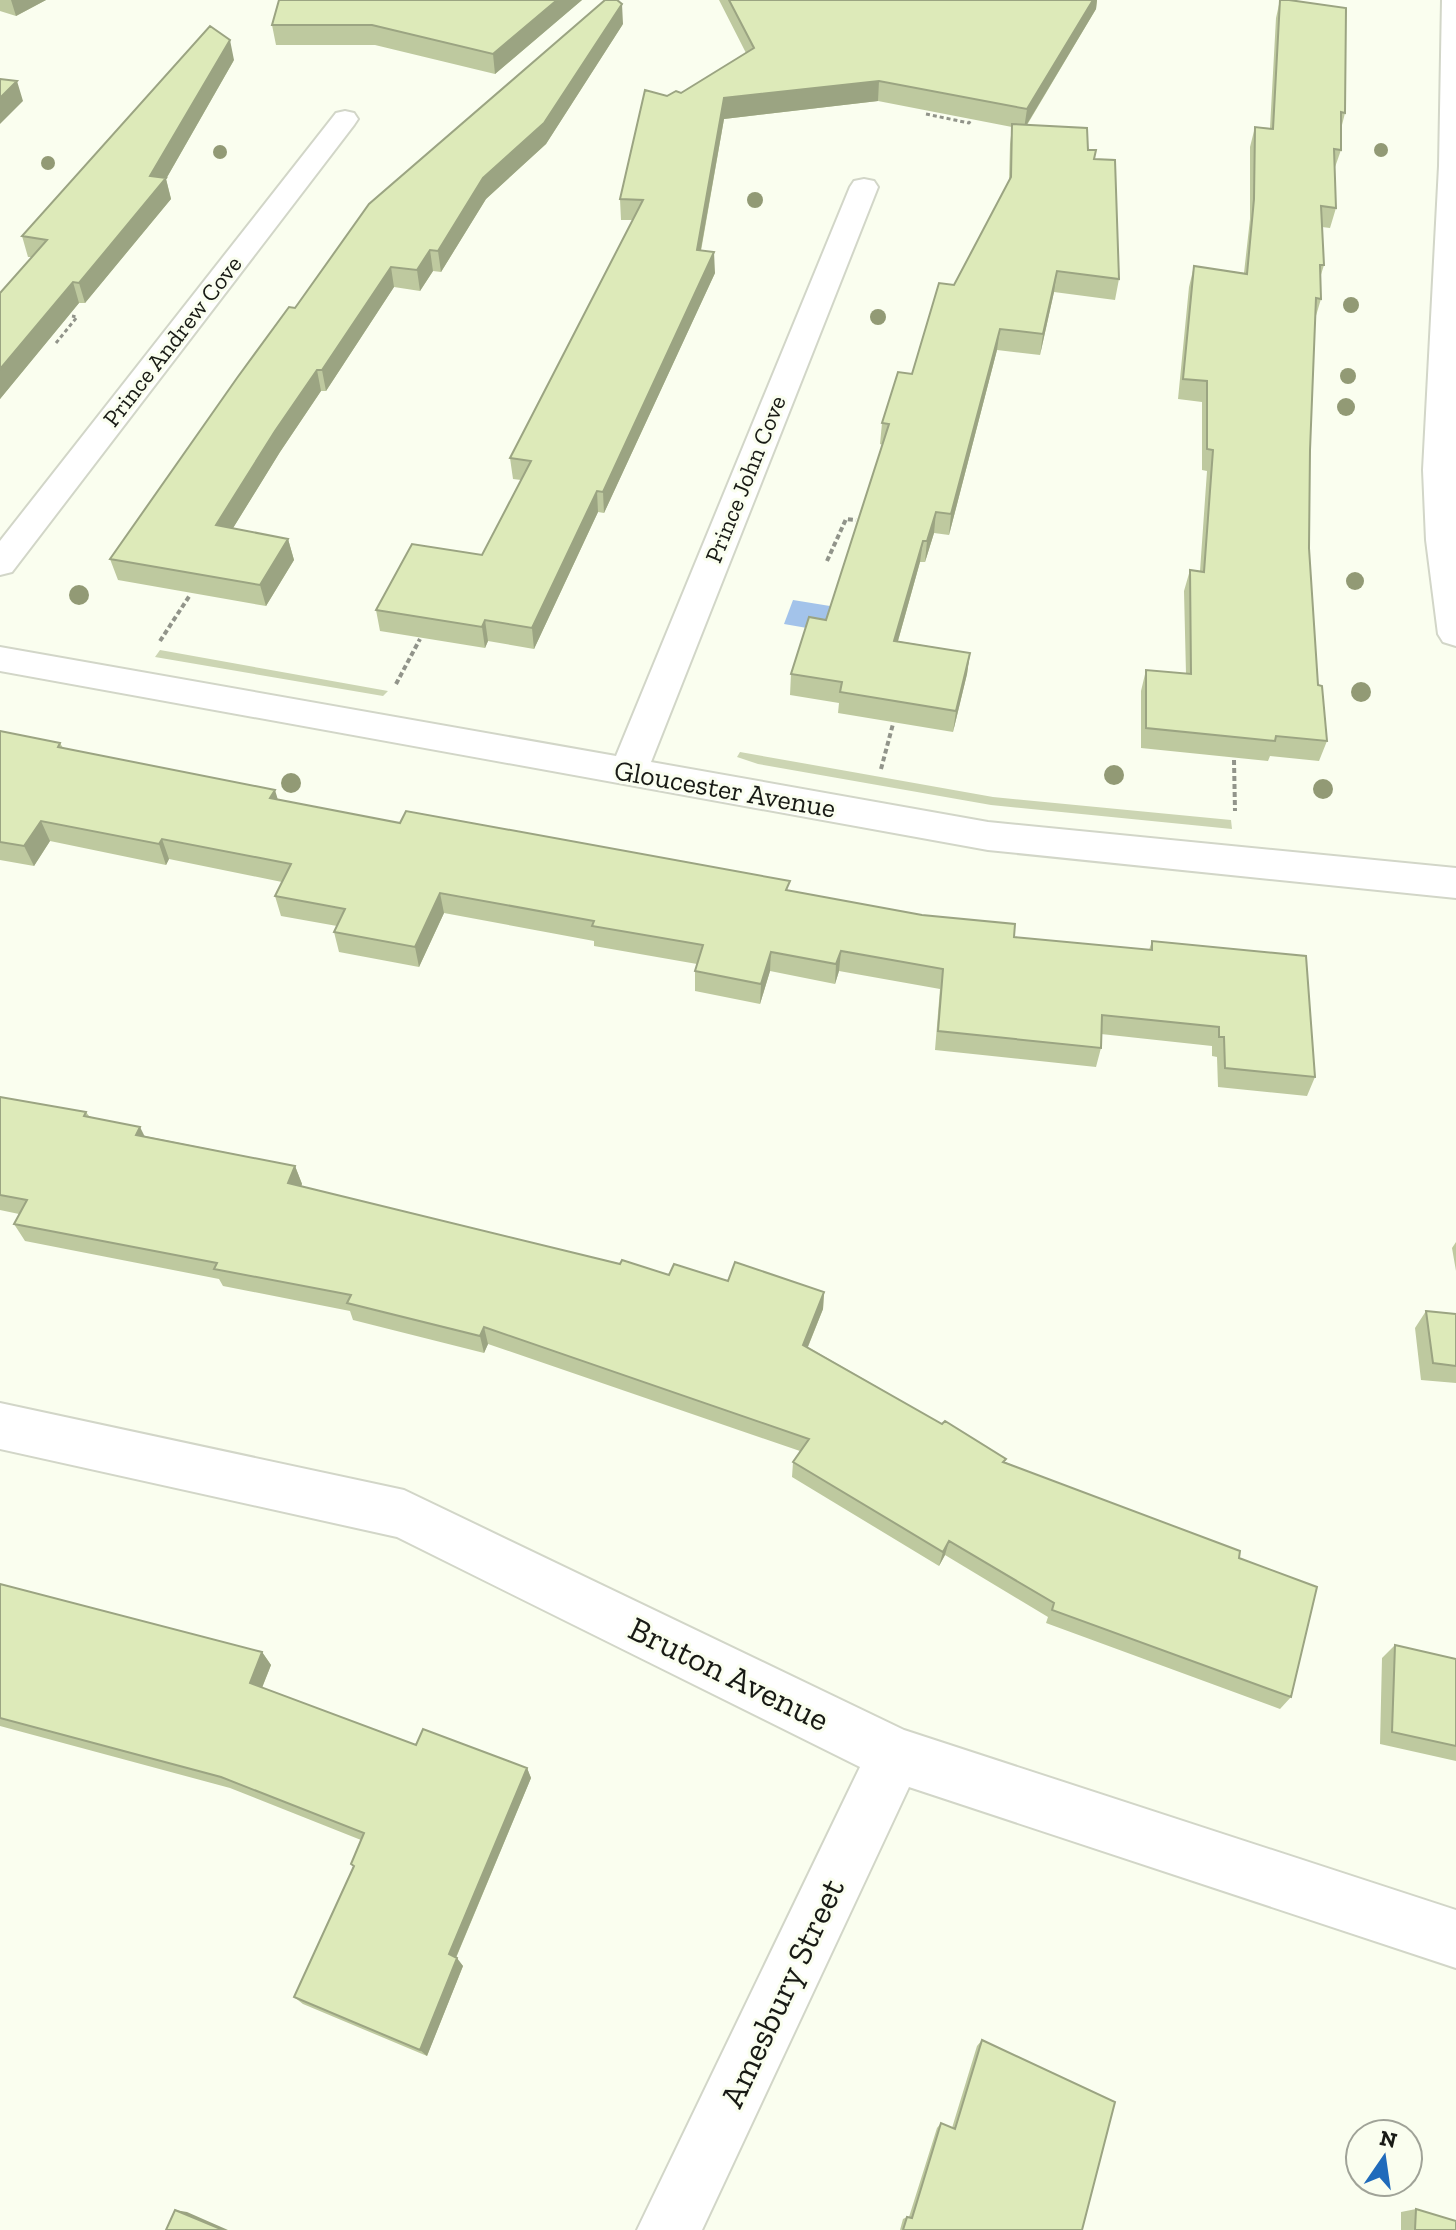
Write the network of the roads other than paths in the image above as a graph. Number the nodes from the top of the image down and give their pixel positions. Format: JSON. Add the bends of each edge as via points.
{"nodes":[{"id":1,"x":1454,"y":0,"type":"edge"},
{"id":2,"x":345,"y":119,"type":"dead end"},
{"id":3,"x":864,"y":187,"type":"dead end"},
{"id":4,"x":0,"y":564,"type":"edge"},
{"id":5,"x":1456,"y":634,"type":"edge"},
{"id":6,"x":0,"y":659,"type":"edge"},
{"id":7,"x":628,"y":772,"type":"junction"},
{"id":8,"x":1456,"y":883,"type":"edge"},
{"id":9,"x":0,"y":1426,"type":"edge"},
{"id":10,"x":895,"y":1755,"type":"junction"},
{"id":11,"x":1456,"y":1939,"type":"edge"},
{"id":12,"x":669,"y":2230,"type":"edge"}],
"edges":[{"from":1,"to":5,"type":"street","via":[[1453,166],[1439,441],[1440,501]]},
{"from":2,"to":4,"type":"street","name":"Prince Andrew Cove"},
{"from":3,"to":7,"type":"street","name":"Prince John Cove"},
{"from":6,"to":7,"type":"street","name":"Gloucester Avenue"},
{"from":7,"to":8,"type":"street","name":"Gloucester Avenue","via":[[988,836]]},
{"from":9,"to":10,"type":"street","name":"Bruton Avenue","via":[[404,1514]]},
{"from":10,"to":11,"type":"street","name":"Bruton Avenue"},
{"from":10,"to":12,"type":"street","name":"Amesbury Street"}]}
